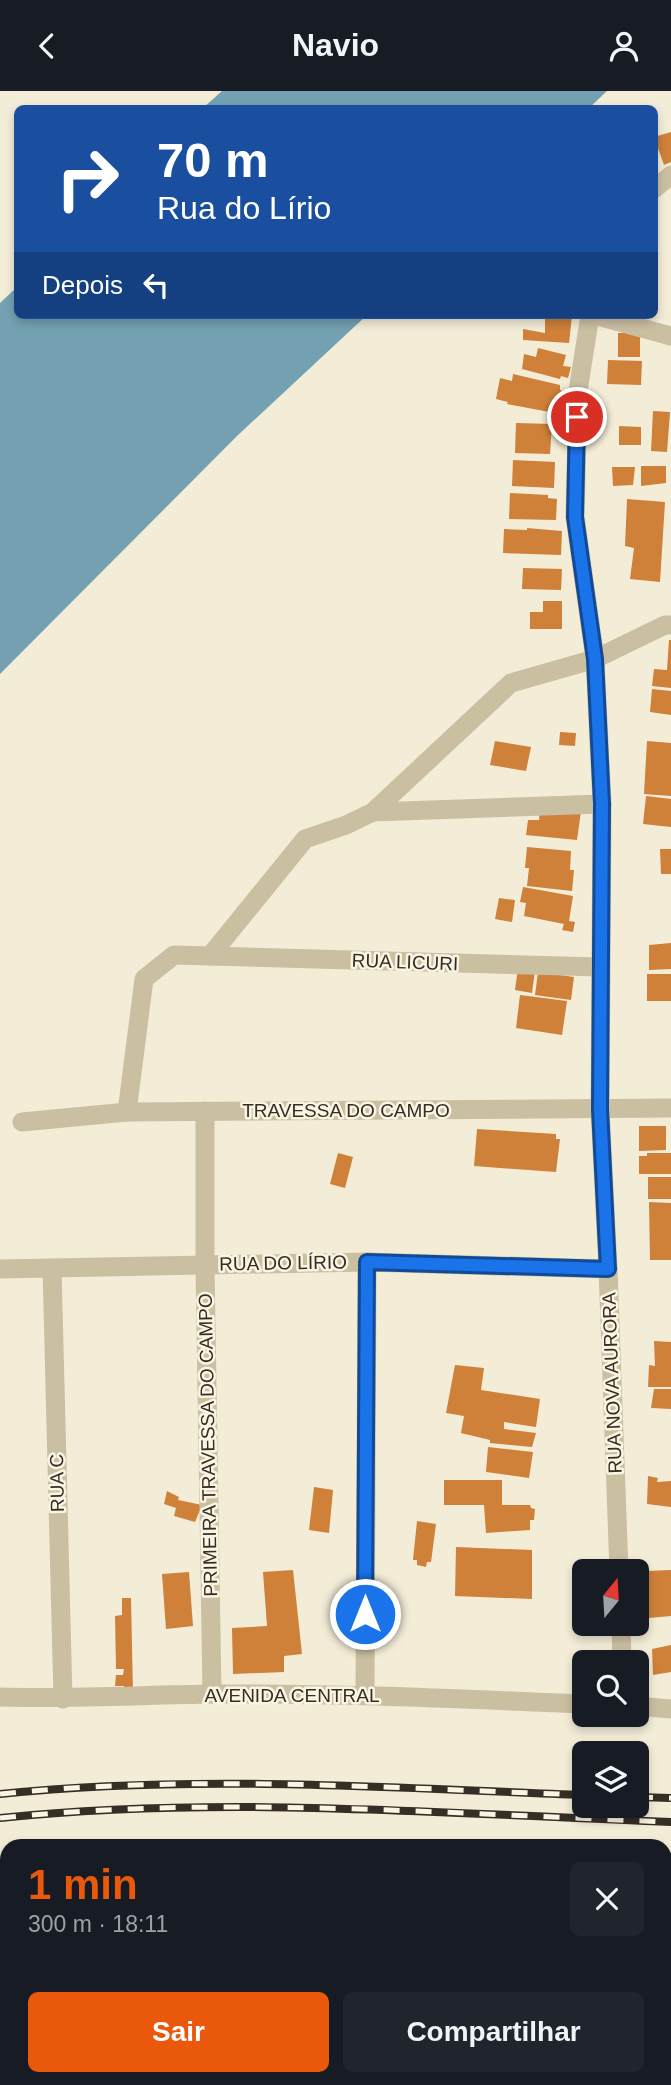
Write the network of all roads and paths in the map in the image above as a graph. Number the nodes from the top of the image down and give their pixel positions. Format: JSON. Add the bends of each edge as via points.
{"nodes":[{"id":1,"x":591,"y":319,"type":"edge"},
{"id":2,"x":607,"y":319,"type":"edge"},
{"id":3,"x":671,"y":336,"type":"edge"},
{"id":4,"x":671,"y":625,"type":"edge"},
{"id":5,"x":595,"y":659,"type":"junction"},
{"id":6,"x":602,"y":804,"type":"junction"},
{"id":7,"x":373,"y":812,"type":"junction"},
{"id":8,"x":210,"y":956,"type":"junction"},
{"id":9,"x":600,"y":967,"type":"junction"},
{"id":10,"x":671,"y":1108,"type":"edge"},
{"id":11,"x":600,"y":1109,"type":"junction"},
{"id":12,"x":205,"y":1111,"type":"junction"},
{"id":13,"x":127,"y":1112,"type":"junction"},
{"id":14,"x":22,"y":1122,"type":"dead end"},
{"id":15,"x":367,"y":1262,"type":"junction"},
{"id":16,"x":205,"y":1264,"type":"junction"},
{"id":17,"x":52,"y":1268,"type":"junction"},
{"id":18,"x":0,"y":1269,"type":"edge"},
{"id":19,"x":608,"y":1269,"type":"junction"},
{"id":20,"x":619,"y":1559,"type":"edge"},
{"id":21,"x":212,"y":1694,"type":"junction"},
{"id":22,"x":365,"y":1695,"type":"junction"},
{"id":23,"x":0,"y":1697,"type":"edge"},
{"id":24,"x":63,"y":1699,"type":"junction"},
{"id":25,"x":572,"y":1704,"type":"edge"},
{"id":26,"x":649,"y":1707,"type":"edge"},
{"id":27,"x":671,"y":1709,"type":"edge"}],
"edges":[{"from":1,"to":5,"type":"street","name":"RUA NOVA AURORA","via":[[578,391],[575,517]]},
{"from":2,"to":3,"type":"street"},
{"from":4,"to":5,"type":"street"},
{"from":5,"to":6,"type":"street","name":"RUA NOVA AURORA"},
{"from":5,"to":7,"type":"street","via":[[511,683]]},
{"from":6,"to":7,"type":"street"},
{"from":6,"to":9,"type":"street","name":"RUA NOVA AURORA"},
{"from":7,"to":8,"type":"street","via":[[306,839]]},
{"from":8,"to":9,"type":"street","name":"RUA LICURI"},
{"from":8,"to":13,"type":"street","name":"RUA LICURI","via":[[174,955],[144,979]]},
{"from":9,"to":11,"type":"street","name":"RUA NOVA AURORA"},
{"from":10,"to":11,"type":"street","name":"TRAVESSA DO CAMPO"},
{"from":11,"to":12,"type":"street","name":"TRAVESSA DO CAMPO"},
{"from":11,"to":19,"type":"street","name":"RUA NOVA AURORA"},
{"from":12,"to":13,"type":"street","name":"TRAVESSA DO CAMPO"},
{"from":12,"to":16,"type":"street","name":"PRIMEIRA TRAVESSA DO CAMPO"},
{"from":13,"to":14,"type":"street","name":"TRAVESSA DO CAMPO"},
{"from":15,"to":16,"type":"street","name":"RUA DO LÍRIO"},
{"from":15,"to":19,"type":"street","name":"RUA DO LÍRIO"},
{"from":15,"to":22,"type":"street"},
{"from":16,"to":17,"type":"street","name":"RUA DO LÍRIO"},
{"from":16,"to":21,"type":"street","name":"PRIMEIRA TRAVESSA DO CAMPO"},
{"from":17,"to":18,"type":"street","name":"RUA DO LÍRIO"},
{"from":17,"to":24,"type":"street","name":"RUA C"},
{"from":19,"to":20,"type":"street","name":"RUA NOVA AURORA"},
{"from":21,"to":22,"type":"street","name":"AVENIDA CENTRAL"},
{"from":21,"to":24,"type":"street","name":"AVENIDA CENTRAL"},
{"from":22,"to":25,"type":"street","name":"AVENIDA CENTRAL"},
{"from":23,"to":24,"type":"street","name":"AVENIDA CENTRAL"},
{"from":26,"to":27,"type":"street"}]}
